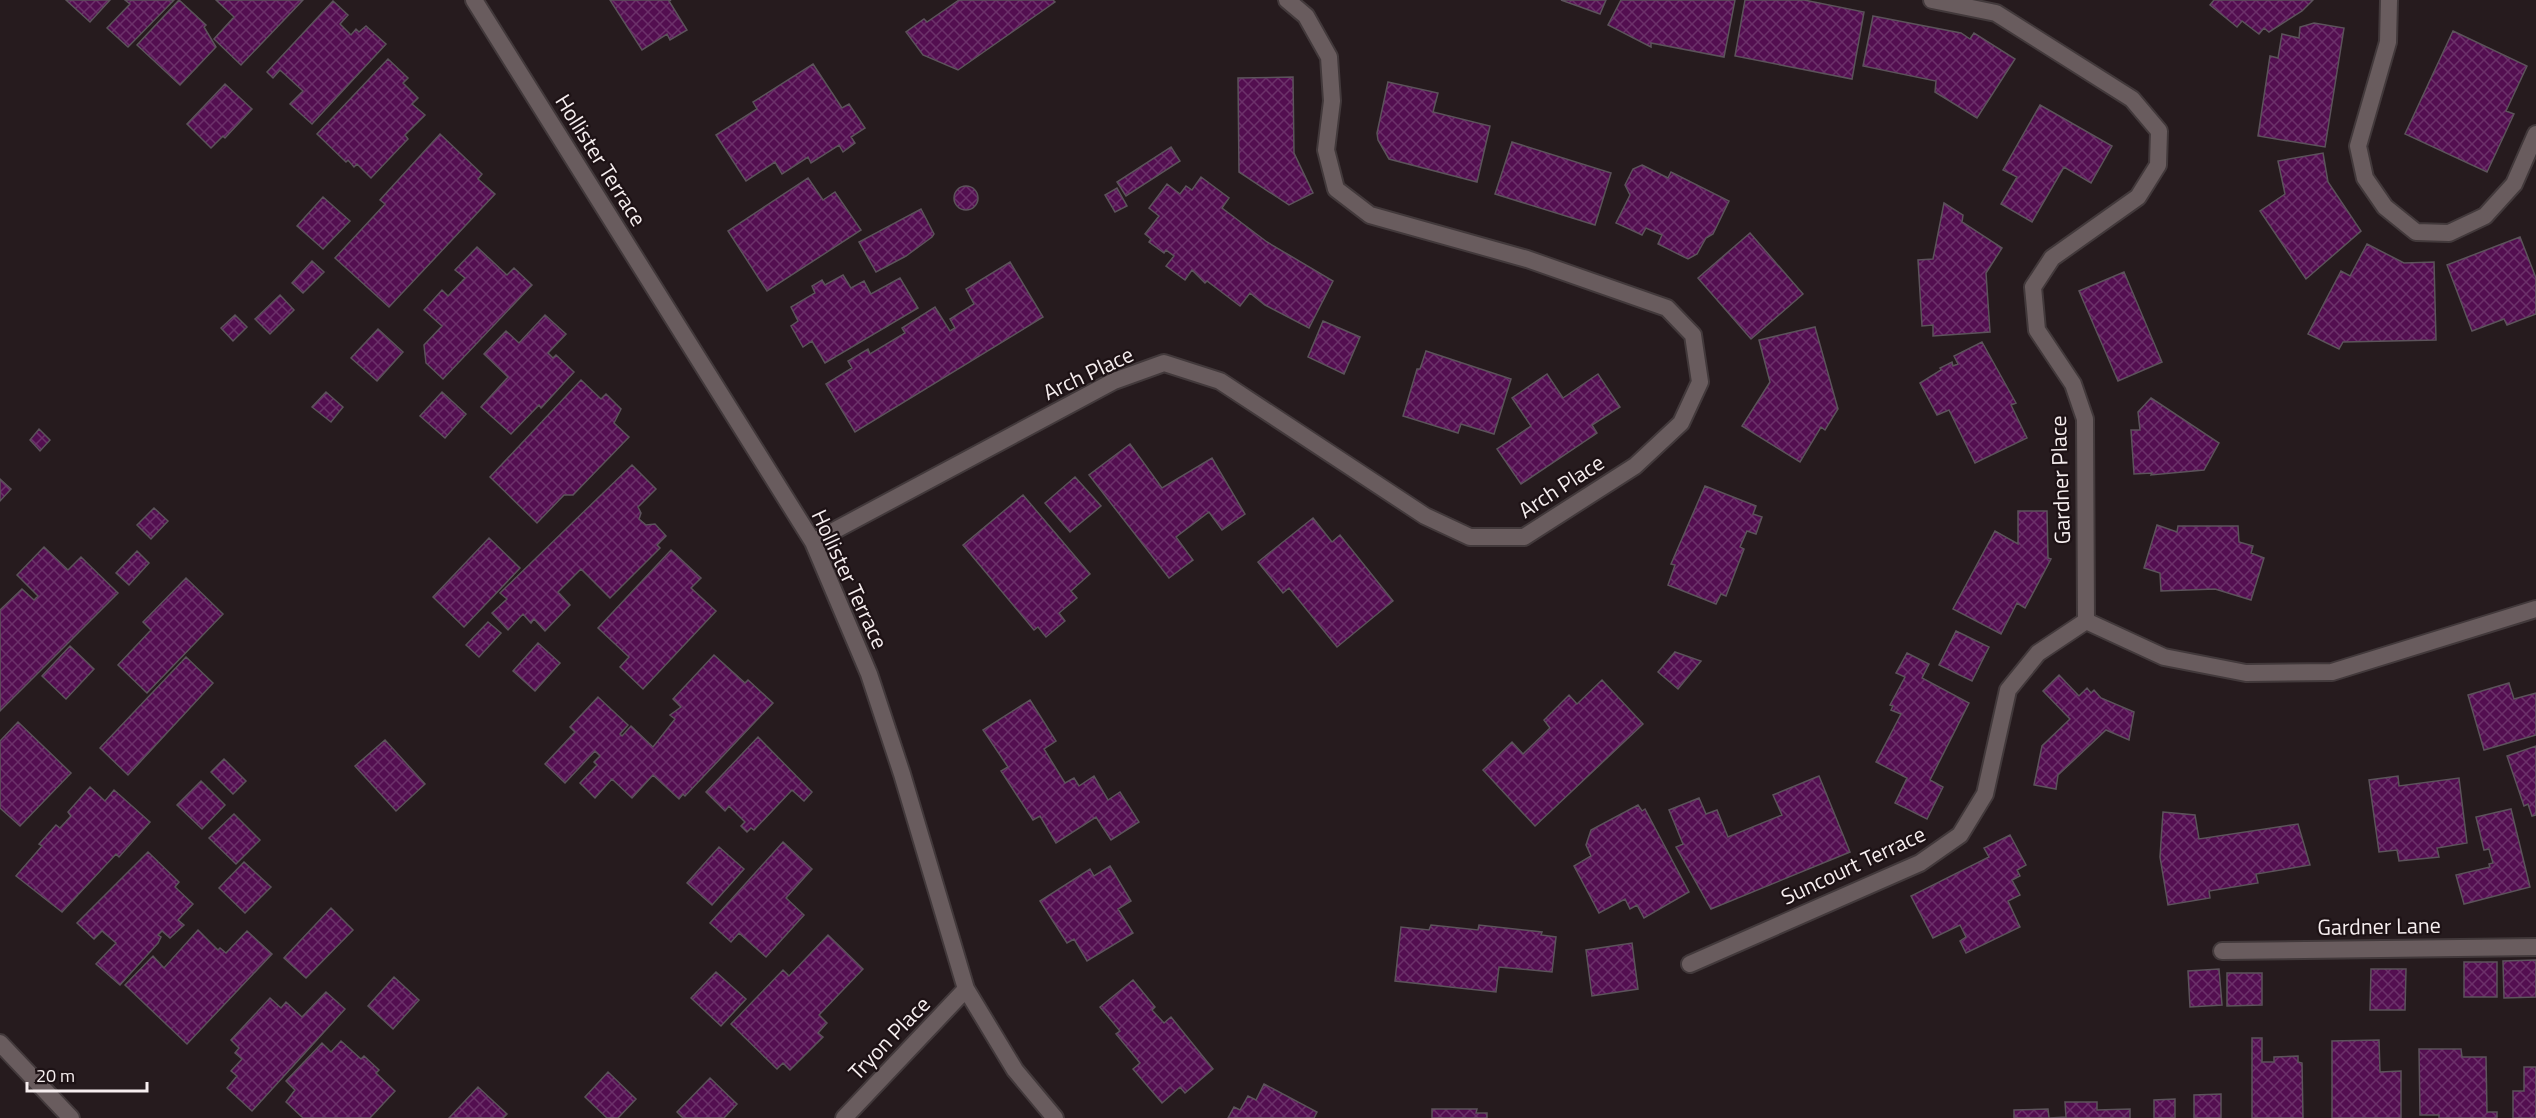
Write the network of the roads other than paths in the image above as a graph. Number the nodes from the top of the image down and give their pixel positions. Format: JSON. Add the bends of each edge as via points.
{"nodes":[{"id":1,"x":474,"y":0,"type":"edge"},
{"id":2,"x":1287,"y":0,"type":"edge"},
{"id":3,"x":1932,"y":0,"type":"edge"},
{"id":4,"x":2389,"y":0,"type":"edge"},
{"id":5,"x":2536,"y":134,"type":"edge"},
{"id":6,"x":813,"y":542,"type":"junction"},
{"id":7,"x":2536,"y":609,"type":"edge"},
{"id":8,"x":2086,"y":621,"type":"junction"},
{"id":9,"x":2536,"y":947,"type":"edge"},
{"id":10,"x":2222,"y":951,"type":"dead end"},
{"id":11,"x":1690,"y":963,"type":"dead end"},
{"id":12,"x":966,"y":989,"type":"junction"},
{"id":13,"x":0,"y":1043,"type":"edge"},
{"id":14,"x":71,"y":1118,"type":"edge"},
{"id":15,"x":844,"y":1118,"type":"edge"},
{"id":16,"x":1054,"y":1118,"type":"edge"}],
"edges":[{"from":1,"to":6,"type":"street","name":"Hollister Terrace"},
{"from":2,"to":6,"type":"street","name":"Arch Place","via":[[1306,16],[1329,57],[1332,101],[1326,150],[1336,189],[1370,215],[1527,259],[1667,308],[1693,335],[1700,382],[1681,423],[1635,466],[1524,537],[1470,537],[1425,516],[1221,381],[1164,363],[1114,381]]},
{"from":3,"to":8,"type":"street","name":"Gardner Place","via":[[1996,13],[2132,99],[2159,131],[2158,165],[2138,197],[2052,258],[2033,287],[2037,330],[2073,384],[2085,419]]},
{"from":4,"to":5,"type":"street","via":[[2388,42],[2358,146],[2364,178],[2385,207],[2416,232],[2449,233],[2485,216],[2514,184]]},
{"from":6,"to":12,"type":"street","name":"Hollister Terrace","via":[[869,674],[903,774]]},
{"from":7,"to":8,"type":"street","via":[[2332,672],[2246,673],[2164,657]]},
{"from":8,"to":11,"type":"street","name":"Suncourt Terrace","via":[[2038,652],[2008,690],[1985,794],[1960,835],[1920,863]]},
{"from":9,"to":10,"type":"street","name":"Gardner Lane"},
{"from":12,"to":15,"type":"street","name":"Tryon Place"},
{"from":12,"to":16,"type":"street","name":"Hollister Terrace","via":[[1015,1070]]},
{"from":13,"to":14,"type":"street"}]}
